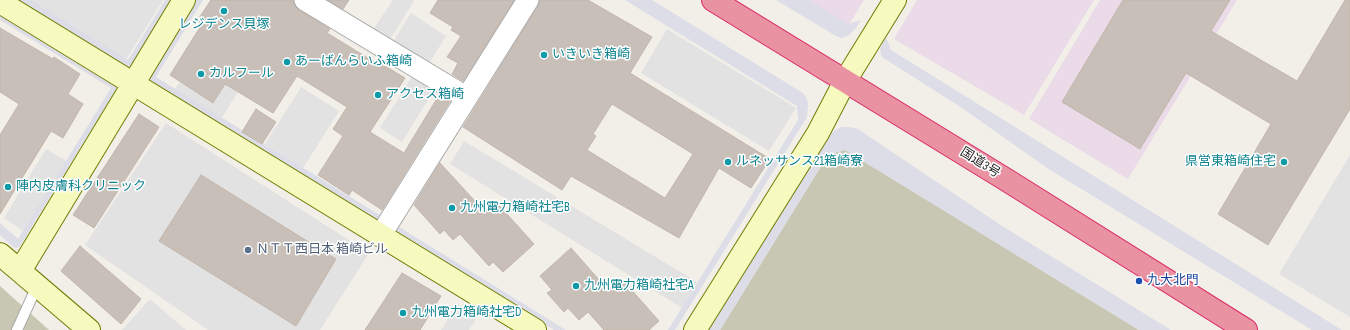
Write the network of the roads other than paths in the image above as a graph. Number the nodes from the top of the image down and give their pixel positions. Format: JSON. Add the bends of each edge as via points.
{"nodes":[{"id":1,"x":184,"y":0,"type":"edge"},
{"id":2,"x":306,"y":0,"type":"edge"},
{"id":3,"x":528,"y":0,"type":"edge"},
{"id":4,"x":713,"y":0,"type":"edge"},
{"id":5,"x":895,"y":0,"type":"edge"},
{"id":6,"x":0,"y":2,"type":"edge"},
{"id":7,"x":845,"y":81,"type":"junction"},
{"id":8,"x":133,"y":84,"type":"junction"},
{"id":9,"x":466,"y":97,"type":"junction"},
{"id":10,"x":380,"y":236,"type":"junction"},
{"id":11,"x":0,"y":254,"type":"edge"},
{"id":12,"x":20,"y":272,"type":"junction"},
{"id":13,"x":37,"y":286,"type":"junction"},
{"id":14,"x":17,"y":330,"type":"edge"},
{"id":15,"x":89,"y":330,"type":"edge"},
{"id":16,"x":534,"y":330,"type":"edge"},
{"id":17,"x":695,"y":330,"type":"edge"},
{"id":18,"x":1246,"y":330,"type":"edge"}],
"edges":[{"from":1,"to":8,"type":"street"},
{"from":2,"to":9,"type":"street"},
{"from":3,"to":9,"type":"street"},
{"from":4,"to":7,"type":"highway","name":"国道3号"},
{"from":5,"to":7,"type":"street"},
{"from":6,"to":8,"type":"street"},
{"from":7,"to":17,"type":"street","via":[[818,133]]},
{"from":7,"to":18,"type":"highway","name":"国道3号"},
{"from":8,"to":10,"type":"street"},
{"from":8,"to":12,"type":"street"},
{"from":9,"to":10,"type":"street"},
{"from":10,"to":16,"type":"street"},
{"from":11,"to":12,"type":"street"},
{"from":12,"to":13,"type":"street"},
{"from":13,"to":14,"type":"lane"},
{"from":13,"to":15,"type":"street"}]}
